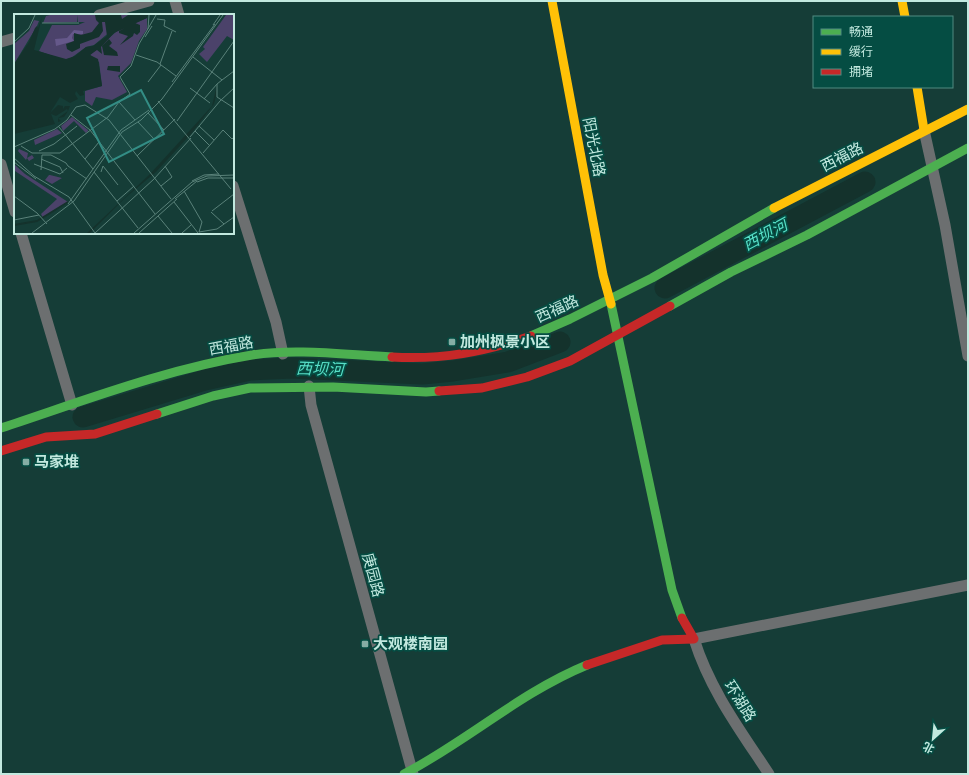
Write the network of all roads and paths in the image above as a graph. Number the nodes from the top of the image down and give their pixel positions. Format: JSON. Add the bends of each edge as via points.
{"nodes":[{"id":1,"x":149,"y":1,"type":"edge"},
{"id":2,"x":175,"y":1,"type":"edge"},
{"id":3,"x":552,"y":1,"type":"edge"},
{"id":4,"x":902,"y":1,"type":"edge"},
{"id":5,"x":103,"y":14,"type":"edge"},
{"id":6,"x":179,"y":14,"type":"edge"},
{"id":7,"x":905,"y":16,"type":"edge"},
{"id":8,"x":14,"y":38,"type":"edge"},
{"id":9,"x":1,"y":42,"type":"edge"},
{"id":10,"x":917,"y":88,"type":"edge"},
{"id":11,"x":968,"y":109,"type":"edge"},
{"id":12,"x":924,"y":130,"type":"junction"},
{"id":13,"x":968,"y":148,"type":"edge"},
{"id":14,"x":1,"y":164,"type":"edge"},
{"id":15,"x":932,"y":168,"type":"junction"},
{"id":16,"x":234,"y":189,"type":"edge"},
{"id":17,"x":14,"y":209,"type":"edge"},
{"id":18,"x":21,"y":234,"type":"edge"},
{"id":19,"x":610,"y":299,"type":"junction"},
{"id":20,"x":617,"y":336,"type":"junction"},
{"id":21,"x":967,"y":344,"type":"edge"},
{"id":22,"x":283,"y":354,"type":"junction"},
{"id":23,"x":968,"y":356,"type":"edge"},
{"id":24,"x":309,"y":386,"type":"junction"},
{"id":25,"x":72,"y":406,"type":"junction"},
{"id":26,"x":1,"y":428,"type":"edge"},
{"id":27,"x":1,"y":451,"type":"edge"},
{"id":28,"x":968,"y":585,"type":"edge"},
{"id":29,"x":694,"y":639,"type":"junction"},
{"id":30,"x":409,"y":773,"type":"edge"},
{"id":31,"x":769,"y":774,"type":"edge"}],
"edges":[{"from":1,"to":5,"type":"street"},
{"from":2,"to":6,"type":"street"},
{"from":3,"to":19,"type":"main road","name":"阳光北路","via":[[603,275]]},
{"from":4,"to":7,"type":"main road"},
{"from":8,"to":9,"type":"street"},
{"from":10,"to":12,"type":"main road"},
{"from":11,"to":12,"type":"main road","name":"西福路"},
{"from":12,"to":15,"type":"street"},
{"from":12,"to":19,"type":"main road","name":"西福路","via":[[772,209],[652,278]]},
{"from":13,"to":15,"type":"main road"},
{"from":14,"to":17,"type":"street"},
{"from":15,"to":20,"type":"main road","via":[[808,235],[732,272]]},
{"from":15,"to":21,"type":"street"},
{"from":16,"to":22,"type":"street","via":[[276,322]]},
{"from":18,"to":25,"type":"street"},
{"from":19,"to":20,"type":"main road","name":"阳光北路"},
{"from":19,"to":22,"type":"main road","name":"西福路","via":[[530,336],[478,352],[443,358]]},
{"from":20,"to":24,"type":"main road","via":[[570,361],[527,377],[482,388],[426,392]]},
{"from":20,"to":29,"type":"main road","name":"阳光北路","via":[[672,590],[681,617]]},
{"from":21,"to":23,"type":"street"},
{"from":22,"to":25,"type":"main road","name":"西福路","via":[[253,355],[175,372]]},
{"from":24,"to":27,"type":"main road","via":[[250,388],[213,396],[95,434],[46,437]]},
{"from":24,"to":30,"type":"street","name":"庚园路","via":[[313,413]]},
{"from":25,"to":26,"type":"main road","name":"西福路"},
{"from":28,"to":29,"type":"street"},
{"from":29,"to":30,"type":"main road","name":"庚园路","via":[[662,640],[586,665],[564,675]]},
{"from":29,"to":31,"type":"street","name":"环湖路","via":[[702,665],[714,690]]}]}
